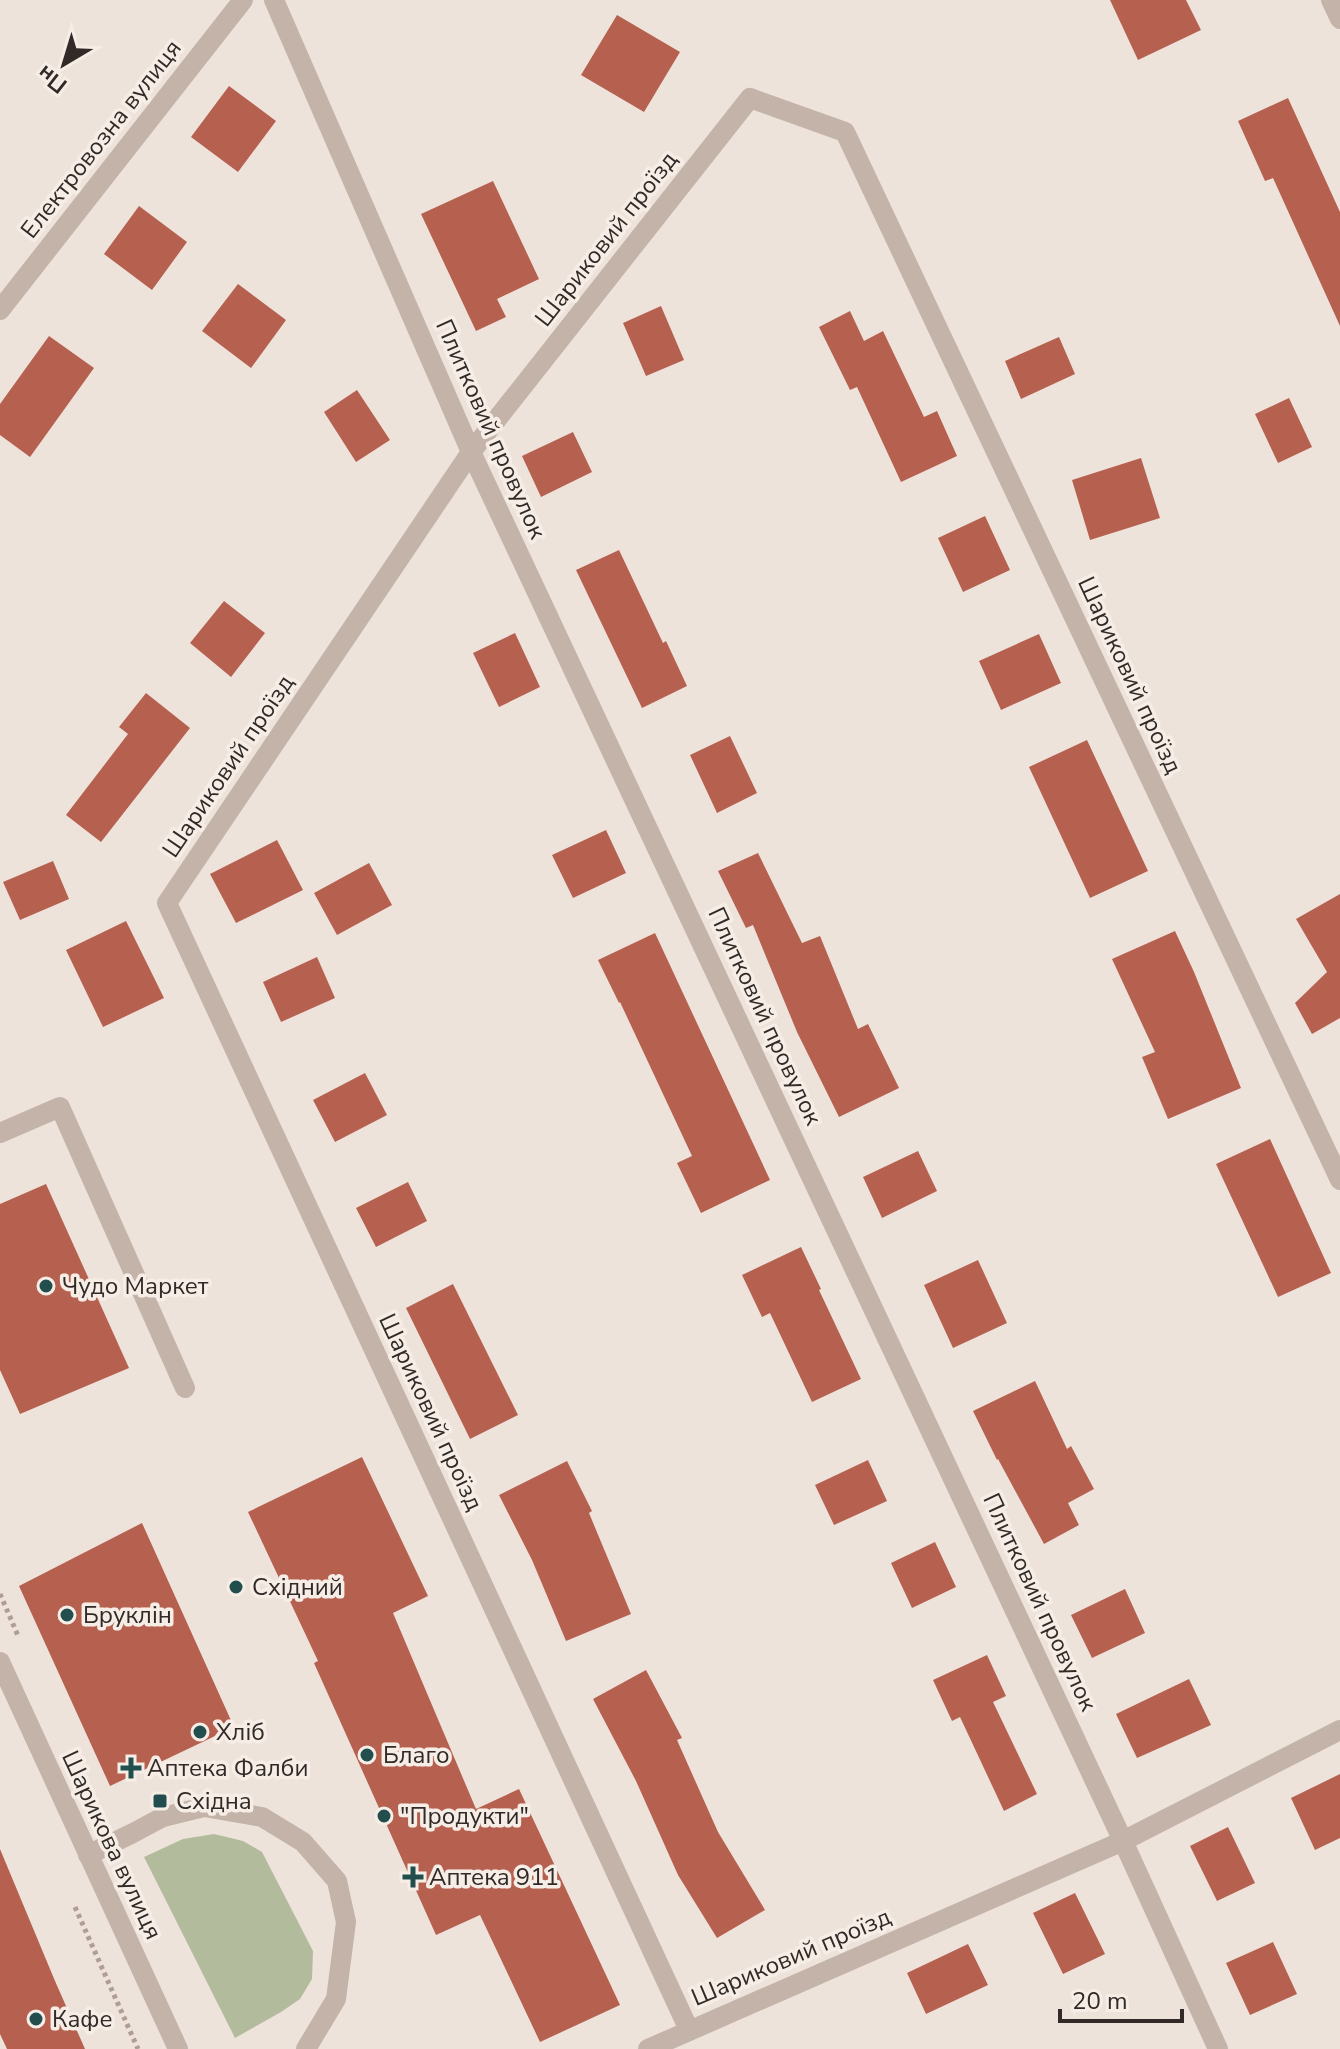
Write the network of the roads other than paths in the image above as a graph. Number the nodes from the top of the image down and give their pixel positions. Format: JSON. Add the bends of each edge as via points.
{"nodes":[{"id":1,"x":243,"y":0,"type":"edge"},
{"id":2,"x":274,"y":0,"type":"edge"},
{"id":3,"x":1331,"y":0,"type":"edge"},
{"id":4,"x":1340,"y":19,"type":"edge"},
{"id":5,"x":0,"y":310,"type":"edge"},
{"id":6,"x":471,"y":452,"type":"junction"},
{"id":7,"x":0,"y":1133,"type":"edge"},
{"id":8,"x":1340,"y":1180,"type":"edge"},
{"id":9,"x":185,"y":1388,"type":"dead end"},
{"id":10,"x":0,"y":1662,"type":"edge"},
{"id":11,"x":1340,"y":1730,"type":"edge"},
{"id":12,"x":1123,"y":1841,"type":"junction"},
{"id":13,"x":88,"y":1855,"type":"junction"},
{"id":14,"x":689,"y":2030,"type":"junction"},
{"id":15,"x":178,"y":2049,"type":"edge"},
{"id":16,"x":306,"y":2049,"type":"edge"},
{"id":17,"x":648,"y":2049,"type":"edge"},
{"id":18,"x":1218,"y":2049,"type":"edge"}],
"edges":[{"from":1,"to":5,"type":"street","name":"Електровозна вулиця"},
{"from":2,"to":6,"type":"street","name":"Плитковий провулок"},
{"from":3,"to":4,"type":"street"},
{"from":6,"to":8,"type":"street","name":"Шариковий проїзд","via":[[750,98],[845,132]]},
{"from":6,"to":12,"type":"street","name":"Плитковий провулок"},
{"from":6,"to":14,"type":"street","name":"Шариковий проїзд","via":[[167,903]]},
{"from":7,"to":9,"type":"street","via":[[60,1107]]},
{"from":10,"to":13,"type":"street","name":"Шарикова вулиця"},
{"from":11,"to":12,"type":"street","name":"Шариковий проїзд"},
{"from":12,"to":14,"type":"street","name":"Шариковий проїзд"},
{"from":12,"to":18,"type":"street","name":"Плитковий провулок"},
{"from":13,"to":15,"type":"street","name":"Шарикова вулиця"},
{"from":13,"to":16,"type":"street","via":[[163,1817],[204,1807],[262,1817],[303,1842],[337,1881],[346,1922],[336,1999]]},
{"from":14,"to":17,"type":"street"}]}
